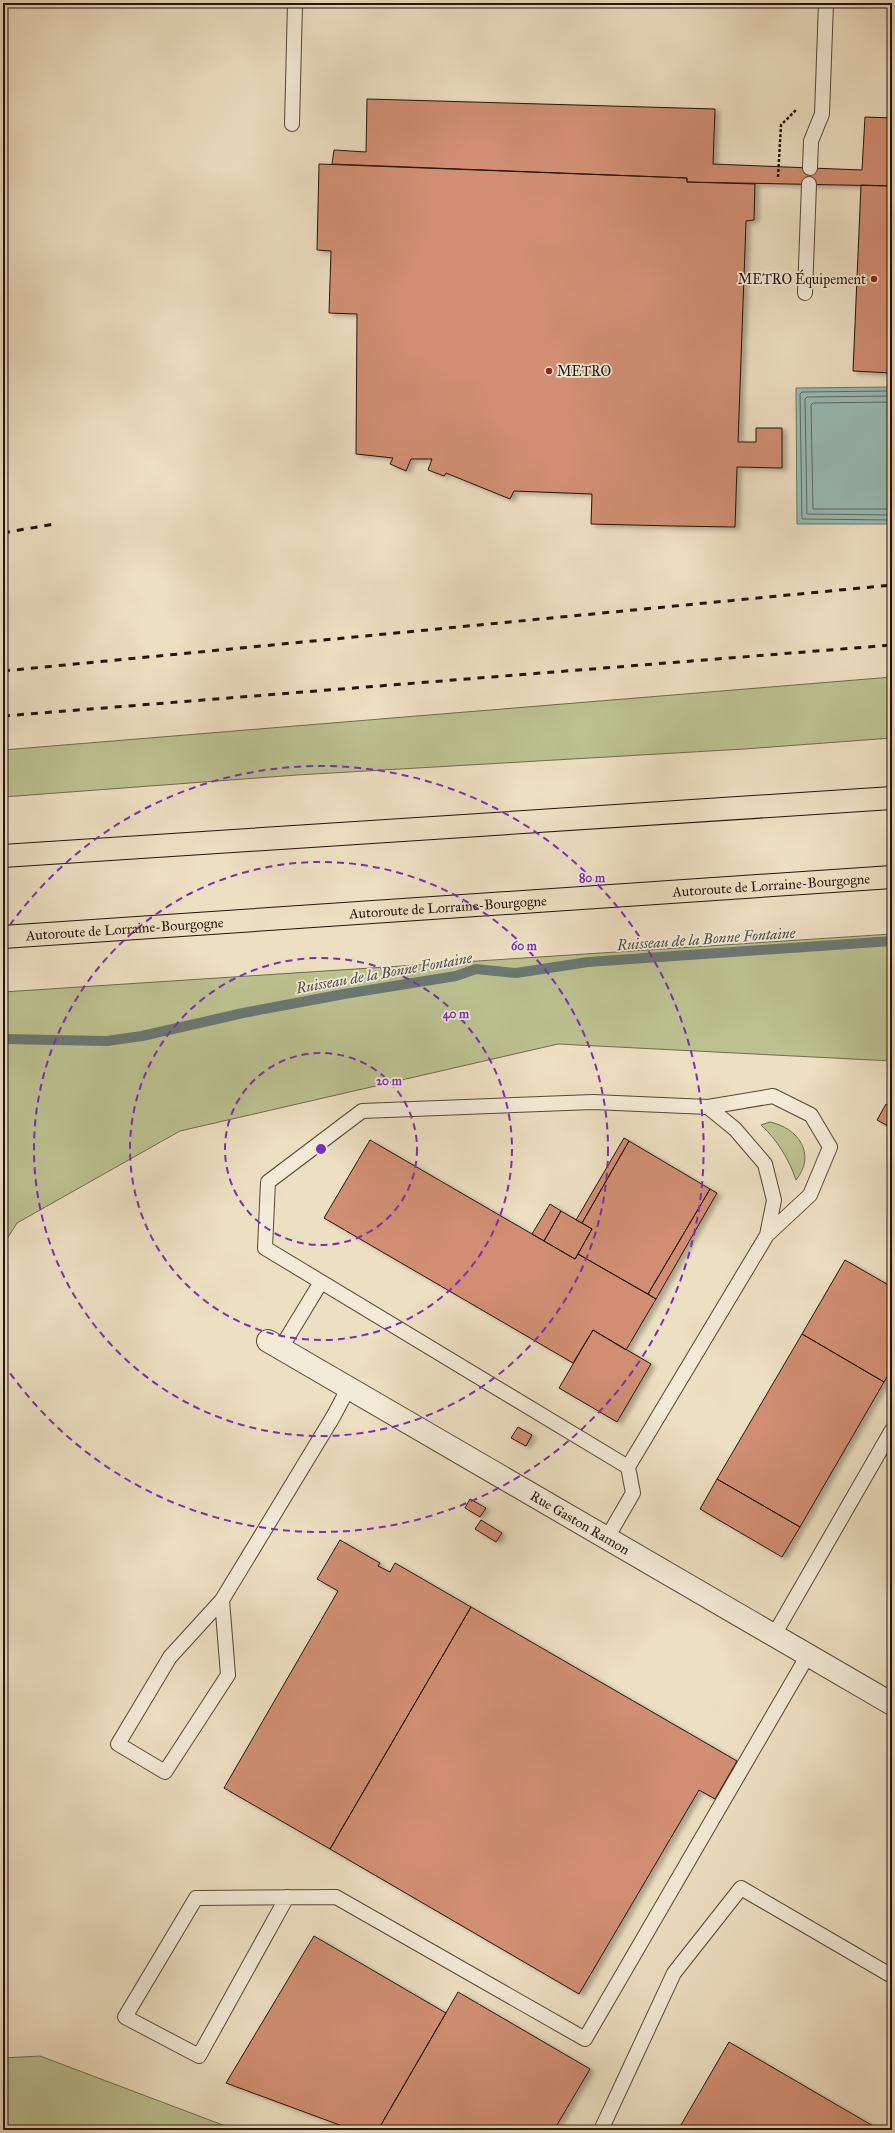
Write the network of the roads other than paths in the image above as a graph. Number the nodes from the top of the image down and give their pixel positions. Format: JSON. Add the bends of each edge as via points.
{"nodes":[{"id":1,"x":296,"y":3,"type":"edge"},
{"id":2,"x":826,"y":3,"type":"edge"},
{"id":3,"x":292,"y":124,"type":"dead end"},
{"id":4,"x":810,"y":168,"type":"dead end"},
{"id":5,"x":809,"y":184,"type":"dead end"},
{"id":6,"x":805,"y":293,"type":"dead end"},
{"id":7,"x":892,"y":798,"type":"edge"},
{"id":8,"x":3,"y":856,"type":"edge"},
{"id":9,"x":892,"y":877,"type":"edge"},
{"id":10,"x":3,"y":937,"type":"edge"},
{"id":11,"x":708,"y":1107,"type":"junction"},
{"id":12,"x":767,"y":1235,"type":"junction"},
{"id":13,"x":321,"y":1282,"type":"junction"},
{"id":14,"x":275,"y":1345,"type":"joint"},
{"id":15,"x":349,"y":1388,"type":"junction"},
{"id":16,"x":892,"y":1430,"type":"edge"},
{"id":17,"x":628,"y":1467,"type":"junction"},
{"id":18,"x":607,"y":1538,"type":"junction"},
{"id":19,"x":222,"y":1600,"type":"junction"},
{"id":20,"x":774,"y":1635,"type":"junction"},
{"id":21,"x":808,"y":1655,"type":"junction"},
{"id":22,"x":892,"y":1704,"type":"edge"},
{"id":23,"x":287,"y":1897,"type":"junction"},
{"id":24,"x":892,"y":1976,"type":"edge"},
{"id":25,"x":601,"y":2130,"type":"edge"}],
"edges":[{"from":1,"to":3,"type":"lane"},
{"from":2,"to":4,"type":"lane","via":[[822,114],[811,141]]},
{"from":5,"to":6,"type":"lane"},
{"from":7,"to":8,"type":"highway"},
{"from":9,"to":10,"type":"highway","name":"Autoroute de Lorraine-Bourgogne"},
{"from":11,"to":12,"type":"lane","via":[[735,1129],[765,1164],[774,1200]]},
{"from":11,"to":12,"type":"lane","via":[[773,1096],[811,1115],[830,1147],[810,1195]]},
{"from":11,"to":13,"type":"lane","via":[[593,1102],[362,1111],[268,1182],[265,1248]]},
{"from":12,"to":17,"type":"lane"},
{"from":13,"to":14,"type":"lane"},
{"from":13,"to":17,"type":"lane"},
{"from":14,"to":15,"type":"street","name":"Rue Gaston Ramon"},
{"from":15,"to":18,"type":"street","name":"Rue Gaston Ramon"},
{"from":15,"to":19,"type":"lane"},
{"from":16,"to":20,"type":"lane"},
{"from":17,"to":18,"type":"lane","via":[[633,1493]]},
{"from":18,"to":20,"type":"street","name":"Rue Gaston Ramon"},
{"from":19,"to":19,"type":"lane","via":[[170,1657],[118,1744],[165,1772],[228,1675]]},
{"from":20,"to":21,"type":"street","name":"Rue Gaston Ramon"},
{"from":21,"to":22,"type":"street","name":"Rue Gaston Ramon"},
{"from":21,"to":23,"type":"lane","via":[[585,2040],[336,1897]]},
{"from":23,"to":23,"type":"lane","via":[[196,1898],[125,2017],[199,2056]]},
{"from":24,"to":25,"type":"lane","via":[[741,1888],[674,1973]]}]}
